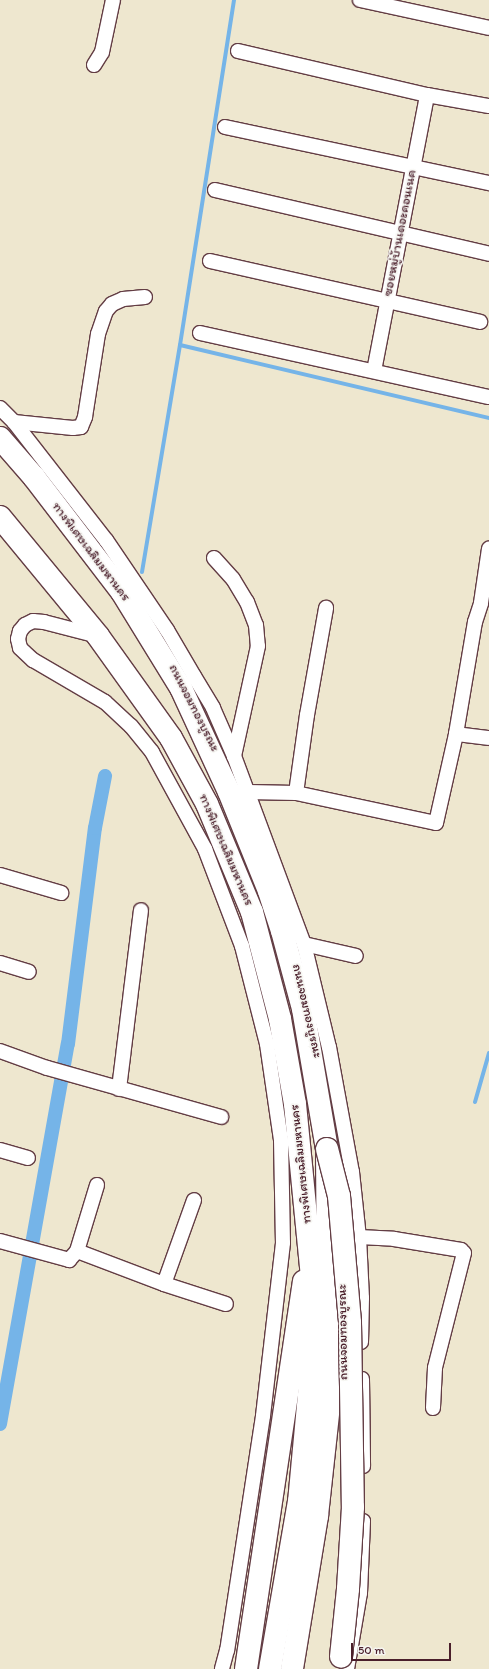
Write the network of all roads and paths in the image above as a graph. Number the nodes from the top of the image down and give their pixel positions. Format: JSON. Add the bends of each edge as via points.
{"nodes":[{"id":1,"x":113,"y":0,"type":"edge"},
{"id":2,"x":360,"y":0,"type":"edge"},
{"id":3,"x":489,"y":28,"type":"edge"},
{"id":4,"x":238,"y":51,"type":"dead end"},
{"id":5,"x":94,"y":65,"type":"dead end"},
{"id":6,"x":427,"y":95,"type":"junction"},
{"id":7,"x":489,"y":106,"type":"edge"},
{"id":8,"x":225,"y":127,"type":"dead end"},
{"id":9,"x":413,"y":167,"type":"junction"},
{"id":10,"x":489,"y":183,"type":"edge"},
{"id":11,"x":215,"y":190,"type":"dead end"},
{"id":12,"x":401,"y":232,"type":"junction"},
{"id":13,"x":489,"y":254,"type":"edge"},
{"id":14,"x":210,"y":262,"type":"dead end"},
{"id":15,"x":145,"y":297,"type":"dead end"},
{"id":16,"x":387,"y":301,"type":"junction"},
{"id":17,"x":480,"y":322,"type":"dead end"},
{"id":18,"x":200,"y":333,"type":"dead end"},
{"id":19,"x":374,"y":371,"type":"junction"},
{"id":20,"x":489,"y":397,"type":"edge"},
{"id":21,"x":0,"y":408,"type":"edge"},
{"id":22,"x":7,"y":430,"type":"edge"},
{"id":23,"x":0,"y":433,"type":"edge"},
{"id":24,"x":0,"y":517,"type":"edge"},
{"id":25,"x":489,"y":549,"type":"edge"},
{"id":26,"x":214,"y":558,"type":"dead end"},
{"id":27,"x":326,"y":608,"type":"dead end"},
{"id":28,"x":98,"y":636,"type":"junction"},
{"id":29,"x":456,"y":734,"type":"junction"},
{"id":30,"x":489,"y":738,"type":"edge"},
{"id":31,"x":234,"y":756,"type":"junction"},
{"id":32,"x":248,"y":792,"type":"junction"},
{"id":33,"x":296,"y":793,"type":"junction"},
{"id":34,"x":0,"y":875,"type":"edge"},
{"id":35,"x":61,"y":893,"type":"dead end"},
{"id":36,"x":141,"y":910,"type":"dead end"},
{"id":37,"x":304,"y":944,"type":"junction"},
{"id":38,"x":356,"y":956,"type":"dead end"},
{"id":39,"x":0,"y":963,"type":"edge"},
{"id":40,"x":29,"y":972,"type":"dead end"},
{"id":41,"x":0,"y":1051,"type":"edge"},
{"id":42,"x":119,"y":1089,"type":"junction"},
{"id":43,"x":221,"y":1118,"type":"dead end"},
{"id":44,"x":327,"y":1149,"type":"junction"},
{"id":45,"x":0,"y":1150,"type":"edge"},
{"id":46,"x":28,"y":1158,"type":"dead end"},
{"id":47,"x":97,"y":1185,"type":"dead end"},
{"id":48,"x":194,"y":1200,"type":"dead end"},
{"id":49,"x":359,"y":1237,"type":"junction"},
{"id":50,"x":0,"y":1241,"type":"edge"},
{"id":51,"x":309,"y":1244,"type":"junction"},
{"id":52,"x":77,"y":1251,"type":"junction"},
{"id":53,"x":164,"y":1284,"type":"junction"},
{"id":54,"x":226,"y":1304,"type":"dead end"},
{"id":55,"x":433,"y":1408,"type":"dead end"},
{"id":56,"x":222,"y":1669,"type":"edge"},
{"id":57,"x":246,"y":1669,"type":"edge"},
{"id":58,"x":270,"y":1669,"type":"edge"},
{"id":59,"x":292,"y":1669,"type":"edge"},
{"id":60,"x":334,"y":1669,"type":"edge"},
{"id":61,"x":339,"y":1669,"type":"edge"},
{"id":62,"x":347,"y":1669,"type":"edge"}],
"edges":[{"from":1,"to":5,"type":"street","via":[[102,52]]},
{"from":2,"to":3,"type":"street"},
{"from":4,"to":6,"type":"street"},
{"from":6,"to":7,"type":"street"},
{"from":6,"to":9,"type":"street","name":"ซอยหมู่บ้านเดอะคอนเนค"},
{"from":8,"to":9,"type":"street"},
{"from":9,"to":10,"type":"street"},
{"from":9,"to":12,"type":"street","name":"ซอยหมู่บ้านเดอะคอนเนค"},
{"from":11,"to":12,"type":"street"},
{"from":12,"to":13,"type":"street"},
{"from":12,"to":16,"type":"street","name":"ซอยหมู่บ้านเดอะคอนเนค"},
{"from":14,"to":16,"type":"street"},
{"from":15,"to":22,"type":"street","via":[[123,299],[112,304],[106,311],[98,334],[86,417],[81,427]]},
{"from":16,"to":17,"type":"street"},
{"from":16,"to":19,"type":"street","name":"ซอยหมู่บ้านเดอะคอนเนค"},
{"from":18,"to":19,"type":"street"},
{"from":19,"to":20,"type":"street"},
{"from":21,"to":22,"type":"street","name":"ถนนจอมทองบูรณะ"},
{"from":22,"to":31,"type":"street","name":"ถนนจอมทองบูรณะ","via":[[106,540],[162,624],[213,708]]},
{"from":22,"to":44,"type":"highway","name":"ทางพิเศษเฉลิมมหานคร","via":[[34,477],[122,592],[181,688],[229,792],[269,891],[292,967],[303,1009]]},
{"from":23,"to":60,"type":"street","name":"ถนนจอมทองบูรณะ","via":[[72,520],[132,599],[180,678],[236,791],[302,982],[326,1088],[335,1145],[343,1292],[344,1540],[340,1621]]},
{"from":24,"to":28,"type":"highway","name":"ทางพิเศษเฉลิมมหานคร"},
{"from":25,"to":29,"type":"street"},
{"from":26,"to":31,"type":"street","via":[[234,579],[256,625],[258,646]]},
{"from":27,"to":33,"type":"street"},
{"from":28,"to":51,"type":"highway","name":"ทางพิเศษเฉลิมมหานคร","via":[[171,738],[207,804],[252,912],[280,1019],[295,1104]]},
{"from":28,"to":56,"type":"street","via":[[33,621],[20,631],[18,639],[20,648],[33,660],[105,702],[132,726],[152,752],[205,849],[242,946],[264,1029],[281,1140],[283,1244],[263,1416],[228,1650]]},
{"from":29,"to":30,"type":"street"},
{"from":29,"to":33,"type":"street","via":[[436,823]]},
{"from":31,"to":32,"type":"street","name":"ถนนจอมทองบูรณะ"},
{"from":32,"to":33,"type":"street"},
{"from":32,"to":37,"type":"street","name":"ถนนจอมทองบูรณะ"},
{"from":34,"to":35,"type":"street"},
{"from":36,"to":42,"type":"street"},
{"from":37,"to":38,"type":"street"},
{"from":37,"to":49,"type":"street","name":"ถนนจอมทองบูรณะ","via":[[329,1047],[352,1172]]},
{"from":39,"to":40,"type":"street"},
{"from":41,"to":42,"type":"street"},
{"from":42,"to":43,"type":"street"},
{"from":44,"to":59,"type":"highway","bridge":true,"via":[[328,1405],[317,1516]]},
{"from":44,"to":61,"type":"highway","bridge":true,"via":[[339,1196],[350,1323],[353,1507],[348,1589]]},
{"from":45,"to":46,"type":"street"},
{"from":47,"to":52,"type":"street"},
{"from":48,"to":53,"type":"street"},
{"from":49,"to":55,"type":"street","via":[[402,1240],[461,1250],[464,1253],[435,1368]]},
{"from":49,"to":62,"type":"street","name":"ถนนจอมทองบูรณะ","via":[[362,1298],[362,1538],[360,1593]]},
{"from":50,"to":52,"type":"street","via":[[69,1260]]},
{"from":51,"to":57,"type":"highway"},
{"from":51,"to":58,"type":"highway","via":[[315,1327],[299,1501]]},
{"from":52,"to":53,"type":"street"},
{"from":53,"to":54,"type":"street"}]}
